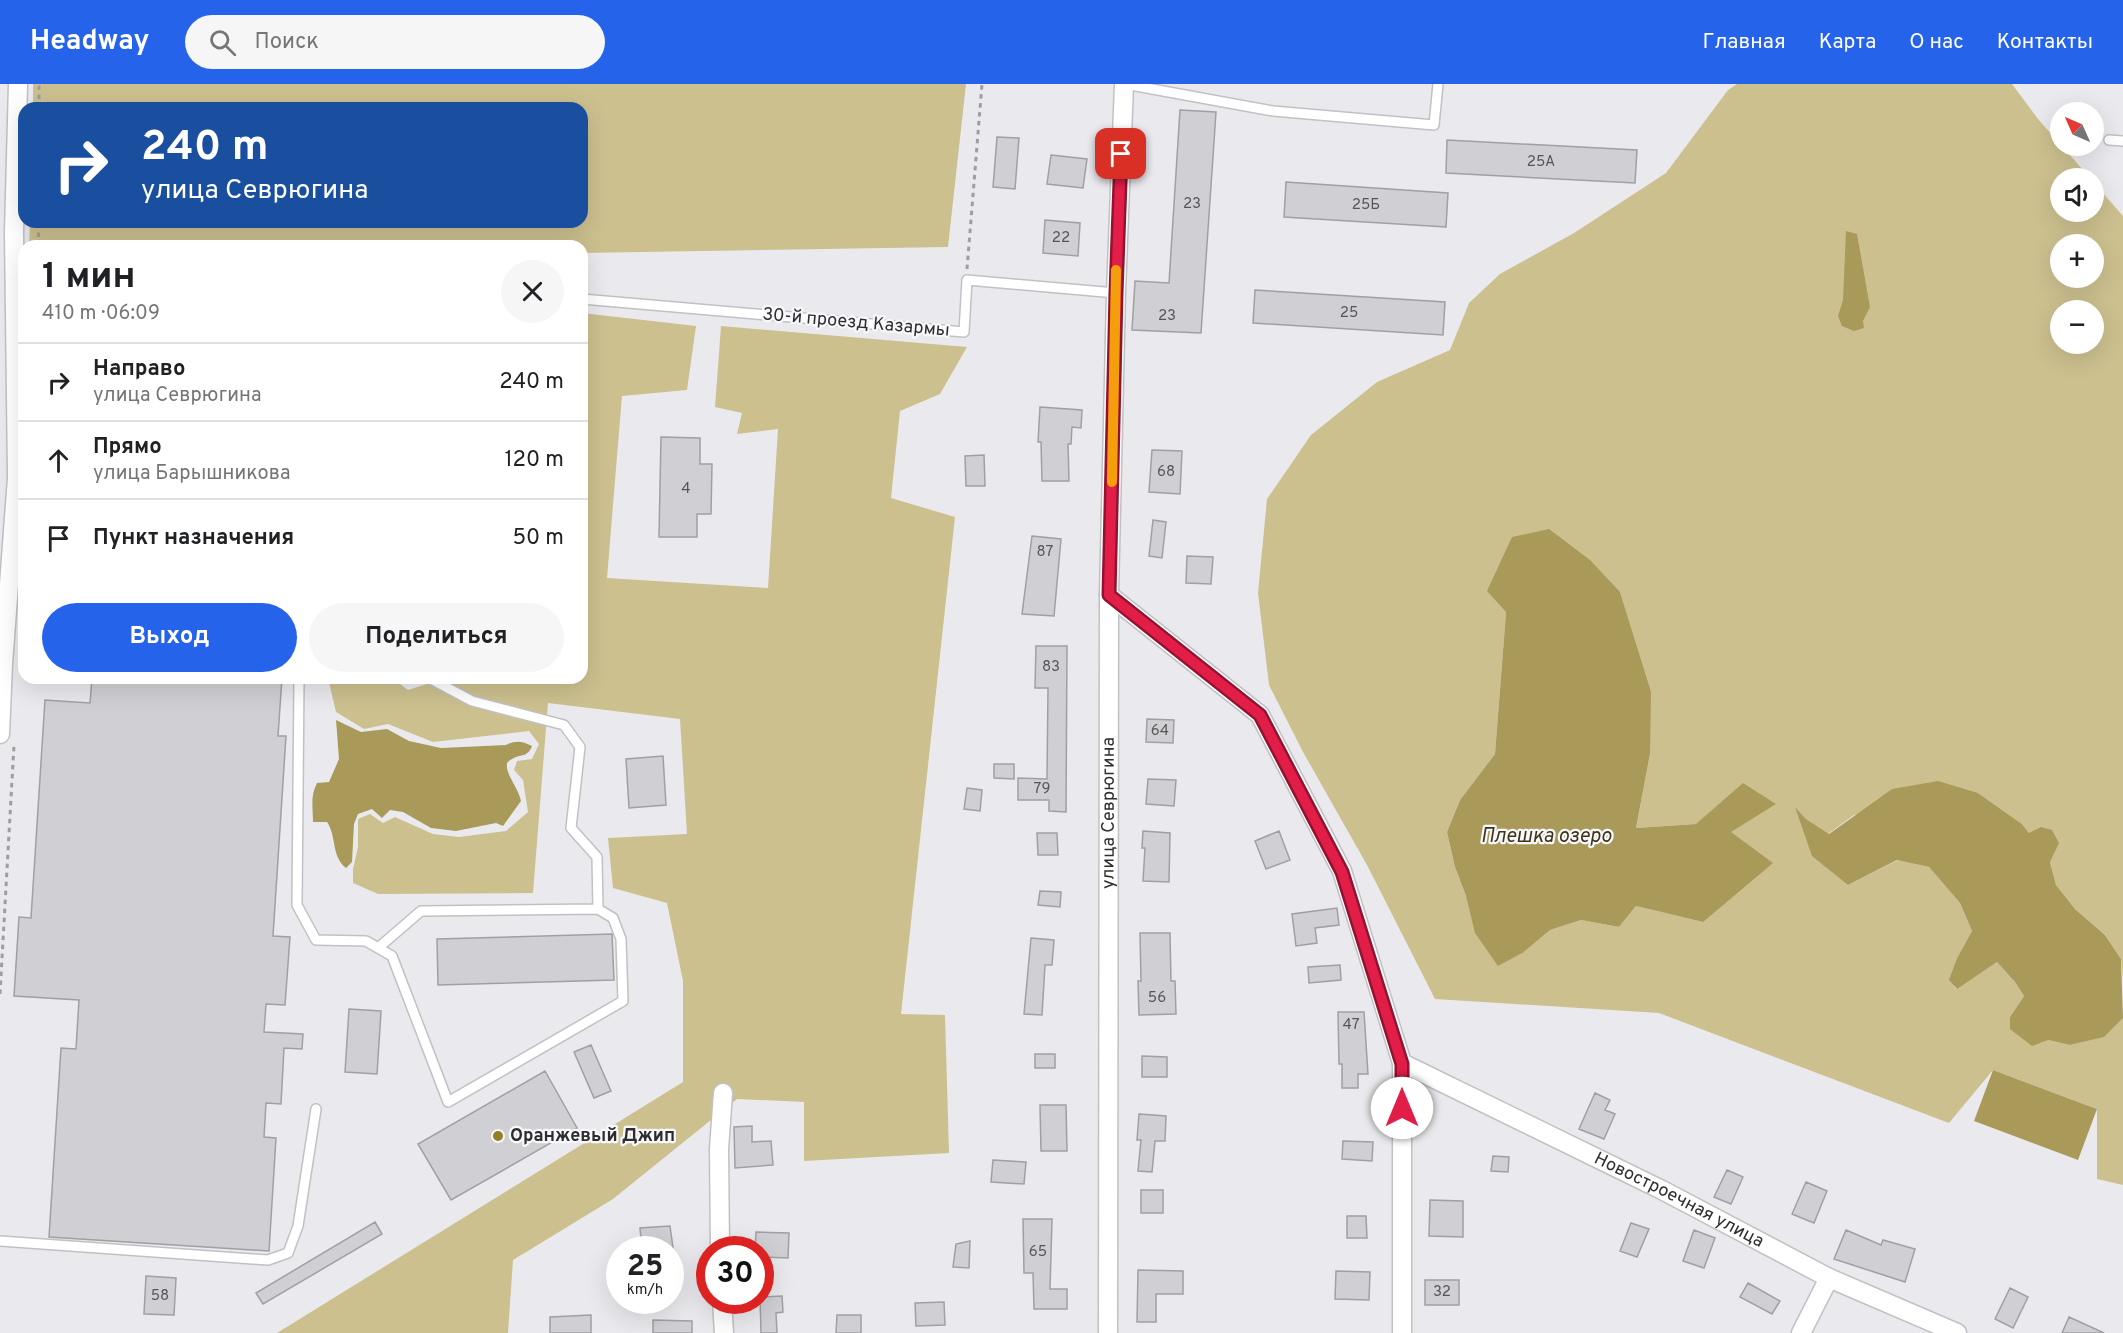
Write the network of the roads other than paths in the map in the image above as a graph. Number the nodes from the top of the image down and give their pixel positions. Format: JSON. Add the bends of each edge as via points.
{"nodes":[{"id":1,"x":18,"y":84,"type":"edge"},
{"id":2,"x":1124,"y":84,"type":"edge"},
{"id":3,"x":1438,"y":84,"type":"edge"},
{"id":4,"x":2109,"y":140,"type":"dead end"},
{"id":5,"x":2123,"y":141,"type":"edge"},
{"id":6,"x":1116,"y":293,"type":"junction"},
{"id":7,"x":588,"y":300,"type":"edge"},
{"id":8,"x":18,"y":358,"type":"edge"},
{"id":9,"x":18,"y":434,"type":"edge"},
{"id":10,"x":1109,"y":595,"type":"junction"},
{"id":11,"x":299,"y":684,"type":"edge"},
{"id":12,"x":440,"y":684,"type":"edge"},
{"id":13,"x":7,"y":735,"type":"edge"},
{"id":14,"x":598,"y":909,"type":"junction"},
{"id":15,"x":378,"y":948,"type":"junction"},
{"id":16,"x":1402,"y":1064,"type":"junction"},
{"id":17,"x":723,"y":1093,"type":"dead end"},
{"id":18,"x":316,"y":1109,"type":"dead end"},
{"id":19,"x":720,"y":1236,"type":"edge"},
{"id":20,"x":0,"y":1241,"type":"edge"},
{"id":21,"x":1830,"y":1278,"type":"junction"},
{"id":22,"x":723,"y":1314,"type":"edge"},
{"id":23,"x":724,"y":1333,"type":"edge"},
{"id":24,"x":1108,"y":1333,"type":"edge"},
{"id":25,"x":1401,"y":1333,"type":"edge"},
{"id":26,"x":1802,"y":1333,"type":"edge"},
{"id":27,"x":1957,"y":1333,"type":"edge"}],
"edges":[{"from":1,"to":8,"type":"street","via":[[14,232]]},
{"from":2,"to":3,"type":"lane","via":[[1272,111],[1434,125]]},
{"from":2,"to":6,"type":"street","name":"улица Севрюгина"},
{"from":4,"to":5,"type":"lane"},
{"from":6,"to":7,"type":"lane","name":"30-й проезд Казармы","via":[[967,280],[964,332]]},
{"from":6,"to":10,"type":"street","name":"улица Севрюгина"},
{"from":9,"to":13,"type":"street","via":[[3,664]]},
{"from":10,"to":16,"type":"street","via":[[1260,715],[1342,872]]},
{"from":10,"to":24,"type":"street","name":"улица Севрюгина"},
{"from":11,"to":15,"type":"lane","via":[[297,904],[316,940],[366,941]]},
{"from":12,"to":14,"type":"lane","via":[[472,701],[564,726],[580,747],[571,828],[597,857]]},
{"from":14,"to":15,"type":"lane","via":[[422,911]]},
{"from":14,"to":15,"type":"lane","via":[[613,918],[621,939],[623,1001],[448,1102],[392,956]]},
{"from":16,"to":21,"type":"street","name":"Новостроечная улица","via":[[1662,1190]]},
{"from":16,"to":25,"type":"street"},
{"from":17,"to":19,"type":"street"},
{"from":18,"to":20,"type":"lane","via":[[298,1226],[288,1252],[268,1260]]},
{"from":21,"to":26,"type":"street"},
{"from":21,"to":27,"type":"street","name":"Новостроечная улица"},
{"from":22,"to":23,"type":"street"}]}
